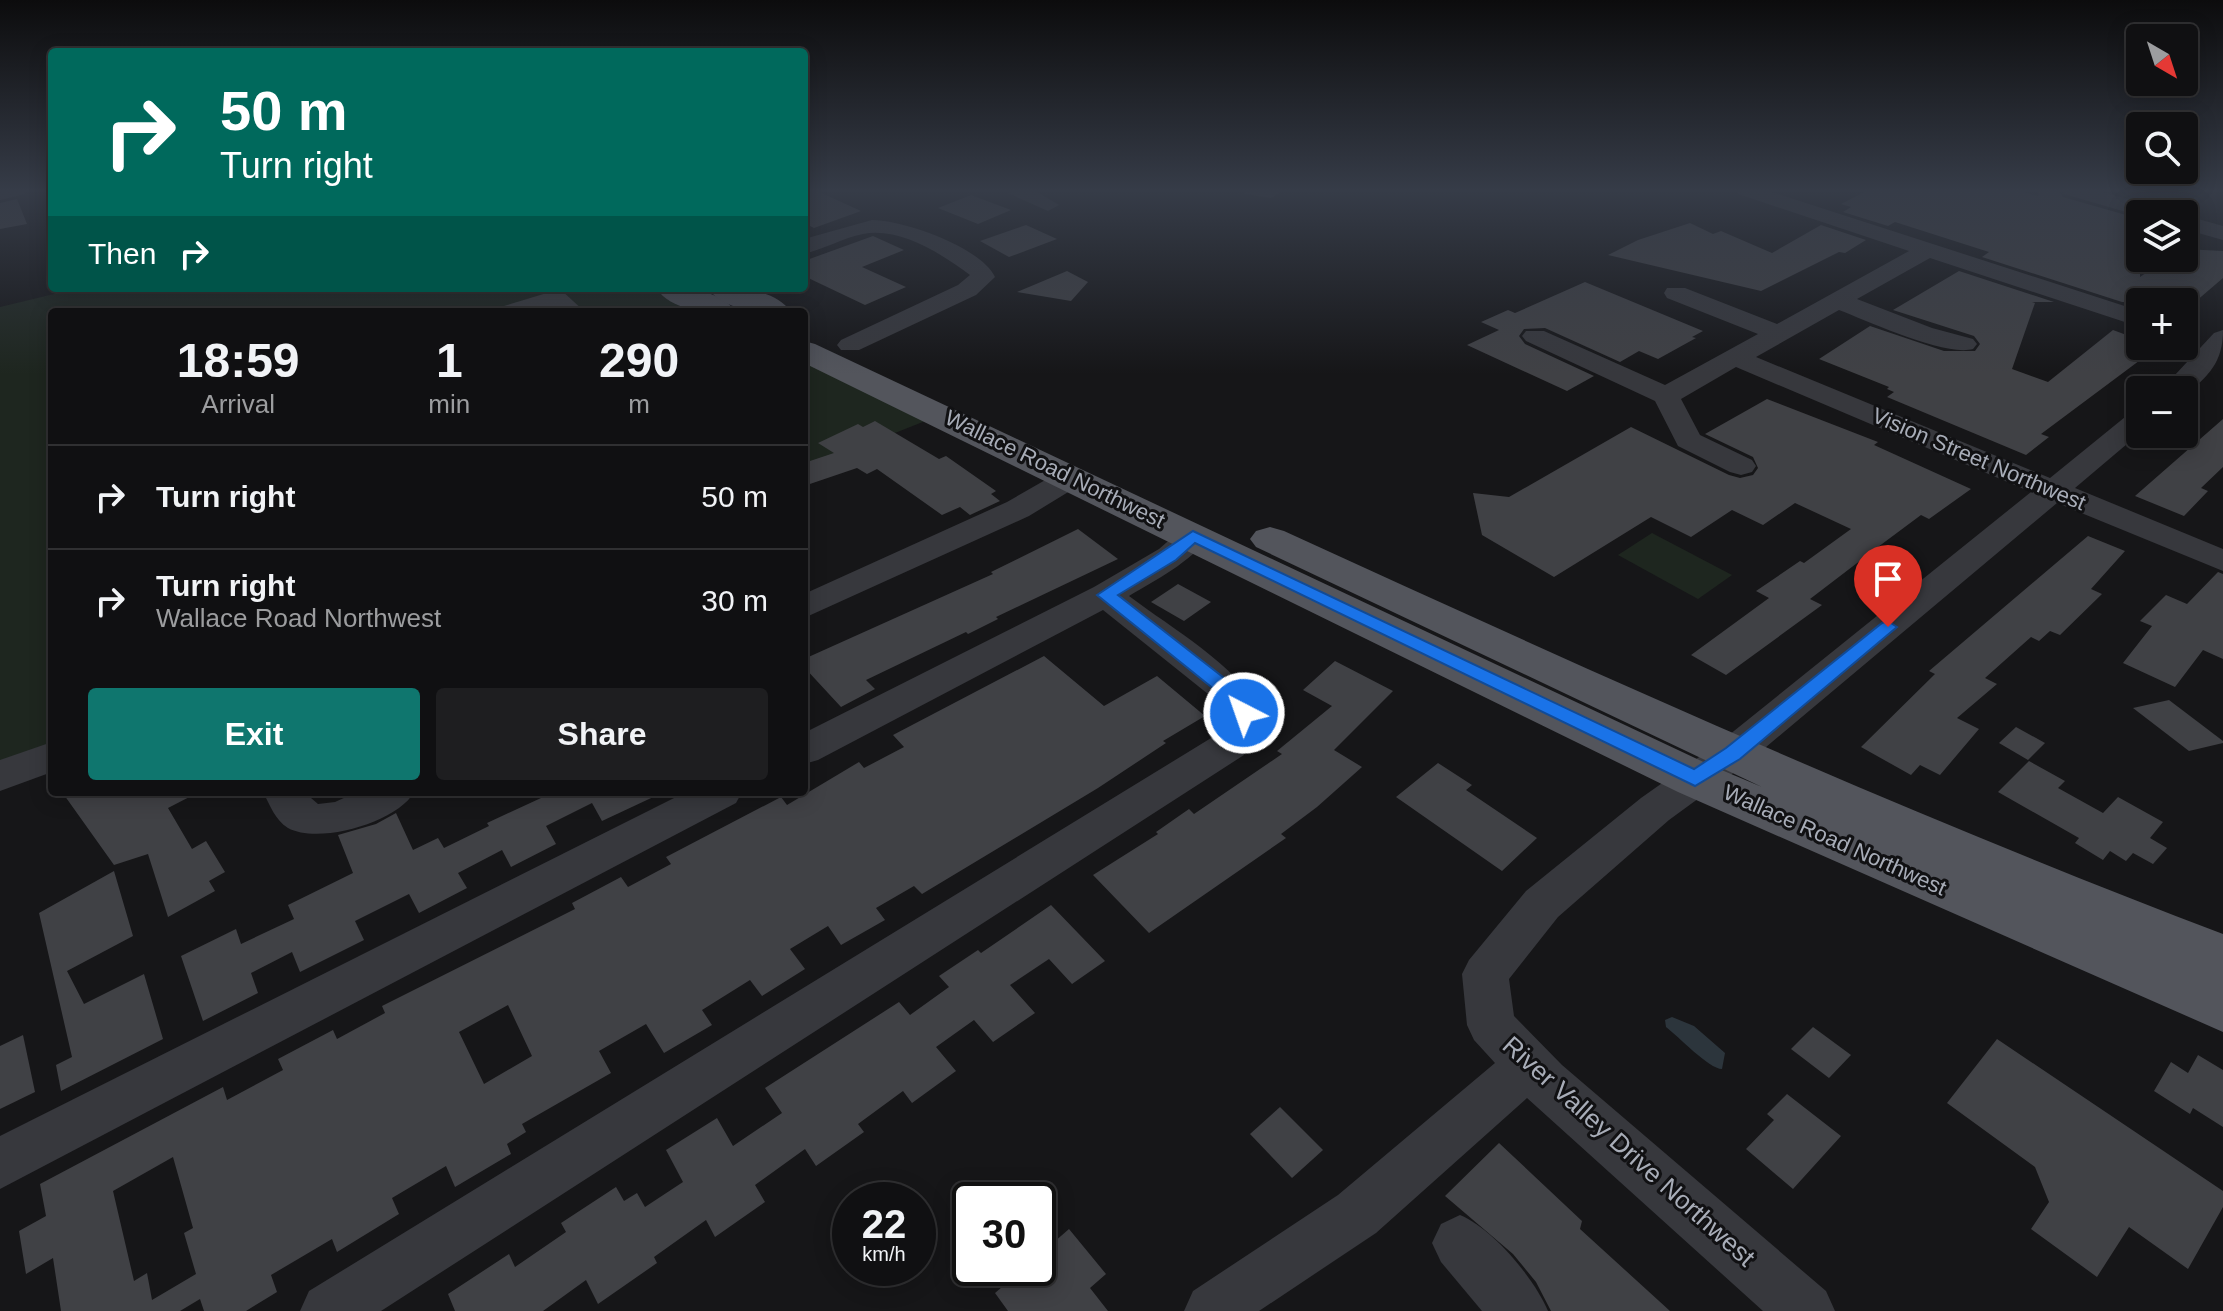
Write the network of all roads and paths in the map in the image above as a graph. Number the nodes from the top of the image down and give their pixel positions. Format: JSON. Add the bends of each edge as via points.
{"nodes":[{"id":1,"x":946,"y":251,"type":"edge"},
{"id":2,"x":1925,"y":251,"type":"edge"},
{"id":3,"x":1931,"y":251,"type":"edge"},
{"id":4,"x":687,"y":292,"type":"edge"},
{"id":5,"x":732,"y":292,"type":"edge"},
{"id":6,"x":1676,"y":293,"type":"dead end"},
{"id":7,"x":1836,"y":300,"type":"junction"},
{"id":8,"x":714,"y":308,"type":"edge"},
{"id":9,"x":767,"y":308,"type":"edge"},
{"id":10,"x":2126,"y":314,"type":"edge"},
{"id":11,"x":808,"y":327,"type":"edge"},
{"id":12,"x":1778,"y":333,"type":"junction"},
{"id":13,"x":1535,"y":336,"type":"dead end"},
{"id":14,"x":2214,"y":341,"type":"edge"},
{"id":15,"x":1964,"y":344,"type":"dead end"},
{"id":16,"x":850,"y":345,"type":"junction"},
{"id":17,"x":808,"y":353,"type":"edge"},
{"id":18,"x":1734,"y":357,"type":"junction"},
{"id":19,"x":2190,"y":376,"type":"edge"},
{"id":20,"x":1666,"y":396,"type":"junction"},
{"id":21,"x":2126,"y":431,"type":"edge"},
{"id":22,"x":1741,"y":466,"type":"dead end"},
{"id":23,"x":1092,"y":471,"type":"junction"},
{"id":24,"x":2054,"y":491,"type":"junction"},
{"id":25,"x":1193,"y":536,"type":"junction"},
{"id":26,"x":2223,"y":561,"type":"edge"},
{"id":27,"x":1106,"y":595,"type":"junction"},
{"id":28,"x":808,"y":605,"type":"edge"},
{"id":29,"x":808,"y":748,"type":"edge"},
{"id":30,"x":48,"y":758,"type":"edge"},
{"id":31,"x":1714,"y":766,"type":"junction"},
{"id":32,"x":0,"y":776,"type":"edge"},
{"id":33,"x":285,"y":796,"type":"edge"},
{"id":34,"x":385,"y":796,"type":"edge"},
{"id":35,"x":714,"y":796,"type":"edge"},
{"id":36,"x":2223,"y":958,"type":"edge"},
{"id":37,"x":2223,"y":1006,"type":"edge"},
{"id":38,"x":1529,"y":1065,"type":"junction"},
{"id":39,"x":0,"y":1163,"type":"edge"},
{"id":40,"x":1460,"y":1243,"type":"dead end"},
{"id":41,"x":329,"y":1311,"type":"edge"},
{"id":42,"x":1213,"y":1311,"type":"edge"},
{"id":43,"x":1519,"y":1311,"type":"edge"},
{"id":44,"x":1806,"y":1311,"type":"edge"}],
"edges":[{"from":1,"to":16,"type":"street","via":[[983,277],[967,290]]},
{"from":2,"to":7,"type":"street"},
{"from":3,"to":10,"type":"street"},
{"from":4,"to":8,"type":"main road"},
{"from":5,"to":9,"type":"main road"},
{"from":6,"to":12,"type":"street"},
{"from":7,"to":12,"type":"street"},
{"from":7,"to":15,"type":"street"},
{"from":11,"to":16,"type":"main road","name":"Wallace Road Northwest"},
{"from":12,"to":18,"type":"street"},
{"from":13,"to":20,"type":"street"},
{"from":14,"to":19,"type":"street"},
{"from":16,"to":23,"type":"main road","name":"Wallace Road Northwest"},
{"from":17,"to":23,"type":"main road","name":"Wallace Road Northwest","via":[[930,409]]},
{"from":18,"to":20,"type":"street"},
{"from":18,"to":24,"type":"street","name":"Vision Street Northwest"},
{"from":20,"to":22,"type":"street","via":[[1688,440]]},
{"from":21,"to":24,"type":"street","name":"River Valley Drive Northwest"},
{"from":23,"to":25,"type":"main road","name":"Wallace Road Northwest"},
{"from":23,"to":28,"type":"street"},
{"from":23,"to":31,"type":"main road","name":"Wallace Road Northwest"},
{"from":24,"to":26,"type":"street","name":"Vision Street Northwest"},
{"from":24,"to":31,"type":"street","name":"River Valley Drive Northwest"},
{"from":25,"to":27,"type":"street","via":[[1171,556]]},
{"from":25,"to":31,"type":"main road","name":"Wallace Road Northwest"},
{"from":27,"to":29,"type":"street"},
{"from":27,"to":41,"type":"street","via":[[1236,701],[1244,713],[1230,745]]},
{"from":30,"to":32,"type":"street"},
{"from":31,"to":36,"type":"main road","name":"Wallace Road Northwest","via":[[1977,860]]},
{"from":31,"to":37,"type":"main road","name":"Wallace Road Northwest"},
{"from":31,"to":38,"type":"street","name":"River Valley Drive Northwest","via":[[1542,904],[1485,974],[1491,1025]]},
{"from":33,"to":34,"type":"street","via":[[295,815],[312,822]]},
{"from":35,"to":39,"type":"street"},
{"from":38,"to":42,"type":"street","via":[[1357,1214]]},
{"from":38,"to":44,"type":"street","name":"River Valley Drive Northwest"},
{"from":40,"to":43,"type":"street"}]}
